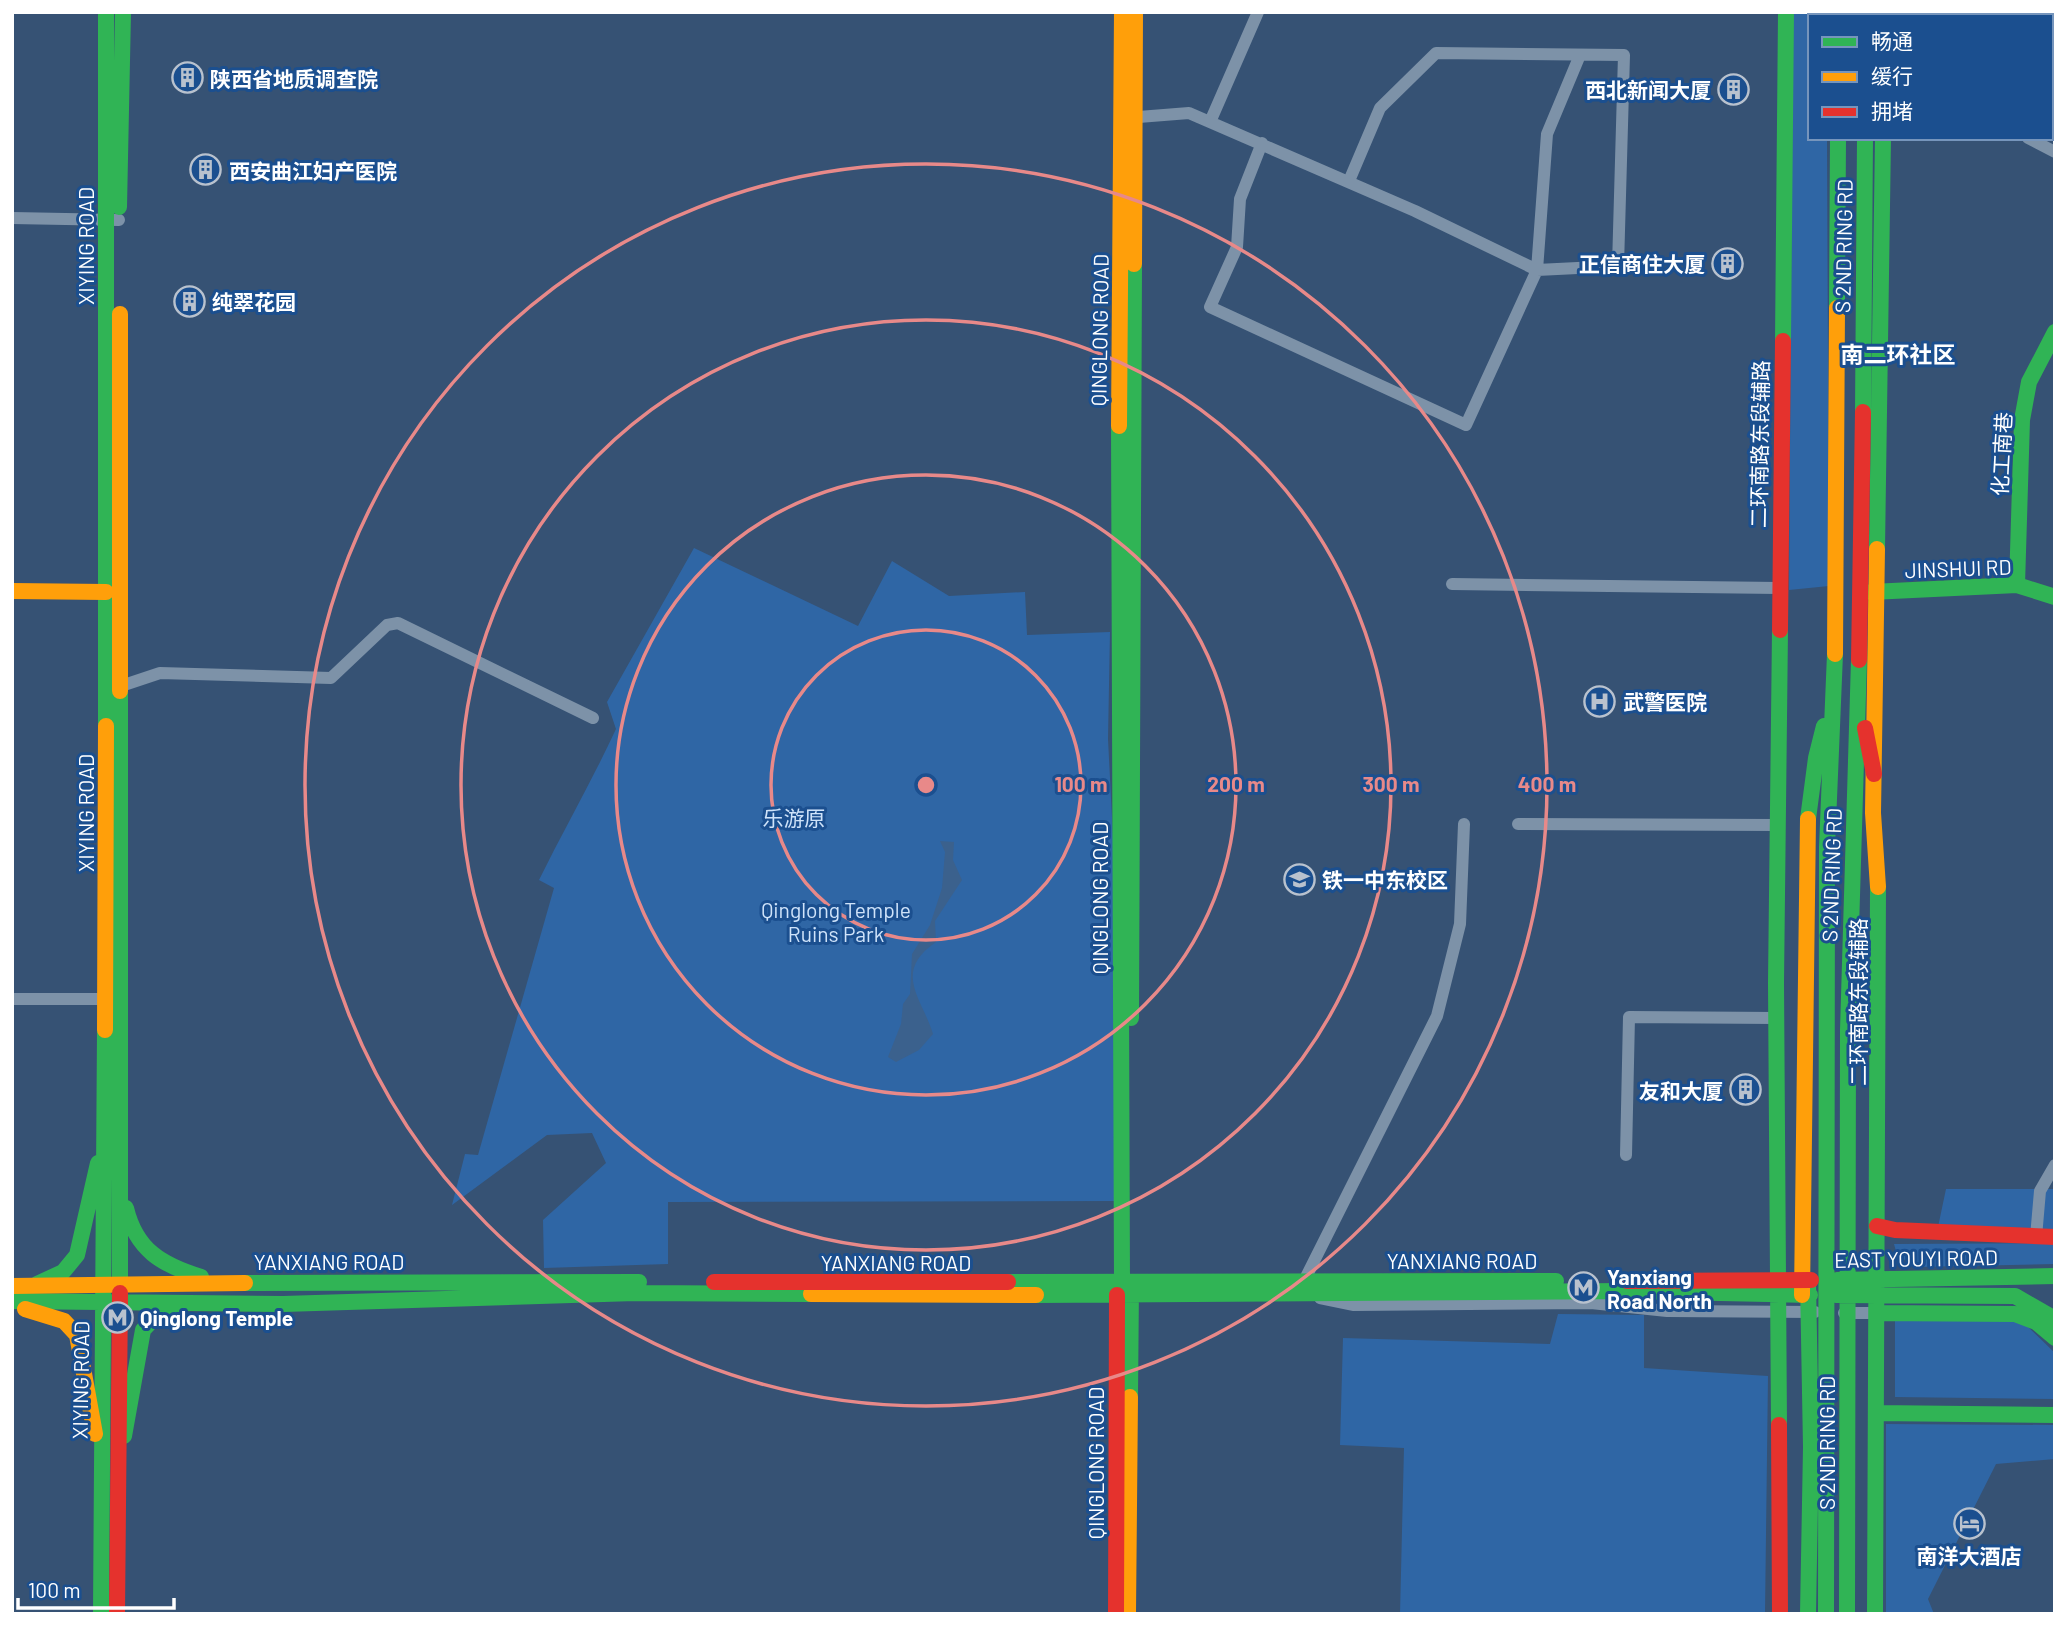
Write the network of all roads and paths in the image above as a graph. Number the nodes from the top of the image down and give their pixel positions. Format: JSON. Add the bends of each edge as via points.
{"nodes":[{"id":1,"x":106,"y":12,"type":"edge"},
{"id":2,"x":123,"y":12,"type":"edge"},
{"id":3,"x":1122,"y":12,"type":"edge"},
{"id":4,"x":1135,"y":12,"type":"edge"},
{"id":5,"x":1258,"y":12,"type":"edge"},
{"id":6,"x":1786,"y":12,"type":"edge"},
{"id":7,"x":1580,"y":55,"type":"junction"},
{"id":8,"x":1128,"y":118,"type":"junction"},
{"id":9,"x":1210,"y":121,"type":"junction"},
{"id":10,"x":1838,"y":140,"type":"edge"},
{"id":11,"x":1865,"y":140,"type":"edge"},
{"id":12,"x":1883,"y":140,"type":"edge"},
{"id":13,"x":2032,"y":140,"type":"edge"},
{"id":14,"x":1262,"y":143,"type":"junction"},
{"id":15,"x":2055,"y":152,"type":"edge"},
{"id":16,"x":1349,"y":181,"type":"junction"},
{"id":17,"x":12,"y":218,"type":"edge"},
{"id":18,"x":113,"y":220,"type":"junction"},
{"id":19,"x":1537,"y":270,"type":"junction"},
{"id":20,"x":2053,"y":339,"type":"edge"},
{"id":21,"x":1452,"y":583,"type":"dead end"},
{"id":22,"x":2017,"y":585,"type":"junction"},
{"id":23,"x":1779,"y":589,"type":"junction"},
{"id":24,"x":12,"y":592,"type":"edge"},
{"id":25,"x":107,"y":592,"type":"junction"},
{"id":26,"x":1861,"y":592,"type":"junction"},
{"id":27,"x":1878,"y":592,"type":"junction"},
{"id":28,"x":2055,"y":597,"type":"edge"},
{"id":29,"x":1835,"y":686,"type":"junction"},
{"id":30,"x":1857,"y":686,"type":"junction"},
{"id":31,"x":121,"y":687,"type":"junction"},
{"id":32,"x":593,"y":718,"type":"dead end"},
{"id":33,"x":1874,"y":774,"type":"junction"},
{"id":34,"x":1464,"y":824,"type":"dead end"},
{"id":35,"x":1518,"y":824,"type":"dead end"},
{"id":36,"x":1777,"y":825,"type":"junction"},
{"id":37,"x":12,"y":999,"type":"edge"},
{"id":38,"x":106,"y":999,"type":"junction"},
{"id":39,"x":1776,"y":1018,"type":"junction"},
{"id":40,"x":1848,"y":1030,"type":"junction"},
{"id":41,"x":1826,"y":1079,"type":"junction"},
{"id":42,"x":102,"y":1151,"type":"junction"},
{"id":43,"x":1626,"y":1156,"type":"dead end"},
{"id":44,"x":2055,"y":1165,"type":"edge"},
{"id":45,"x":121,"y":1181,"type":"junction"},
{"id":46,"x":1877,"y":1226,"type":"junction"},
{"id":47,"x":2036,"y":1237,"type":"junction"},
{"id":48,"x":2055,"y":1237,"type":"edge"},
{"id":49,"x":2055,"y":1276,"type":"edge"},
{"id":50,"x":2016,"y":1277,"type":"junction"},
{"id":51,"x":121,"y":1283,"type":"junction"},
{"id":52,"x":223,"y":1283,"type":"junction"},
{"id":53,"x":19,"y":1286,"type":"edge"},
{"id":54,"x":1877,"y":1287,"type":"junction"},
{"id":55,"x":1303,"y":1288,"type":"junction"},
{"id":56,"x":1125,"y":1289,"type":"junction"},
{"id":57,"x":2055,"y":1291,"type":"edge"},
{"id":58,"x":101,"y":1294,"type":"junction"},
{"id":59,"x":1779,"y":1296,"type":"junction"},
{"id":60,"x":1802,"y":1296,"type":"junction"},
{"id":61,"x":12,"y":1301,"type":"edge"},
{"id":62,"x":121,"y":1301,"type":"junction"},
{"id":63,"x":199,"y":1302,"type":"junction"},
{"id":64,"x":12,"y":1307,"type":"edge"},
{"id":65,"x":1877,"y":1313,"type":"junction"},
{"id":66,"x":2055,"y":1319,"type":"edge"},
{"id":67,"x":2055,"y":1339,"type":"edge"},
{"id":68,"x":1875,"y":1413,"type":"junction"},
{"id":69,"x":2055,"y":1415,"type":"edge"},
{"id":70,"x":100,"y":1465,"type":"junction"},
{"id":71,"x":117,"y":1465,"type":"junction"},
{"id":72,"x":101,"y":1614,"type":"edge"},
{"id":73,"x":117,"y":1614,"type":"edge"},
{"id":74,"x":1116,"y":1614,"type":"edge"},
{"id":75,"x":1128,"y":1614,"type":"edge"},
{"id":76,"x":1780,"y":1614,"type":"edge"},
{"id":77,"x":1802,"y":1614,"type":"edge"},
{"id":78,"x":1808,"y":1614,"type":"edge"},
{"id":79,"x":1826,"y":1614,"type":"edge"},
{"id":80,"x":1847,"y":1614,"type":"edge"},
{"id":81,"x":1858,"y":1614,"type":"edge"},
{"id":82,"x":1875,"y":1614,"type":"edge"}],
"edges":[{"from":1,"to":18,"type":"main road","name":"XIYING ROAD"},
{"from":2,"to":18,"type":"main road","name":"XIYING ROAD"},
{"from":3,"to":8,"type":"main road","name":"QINGLONG ROAD"},
{"from":4,"to":8,"type":"main road","name":"QINGLONG ROAD"},
{"from":5,"to":9,"type":"street"},
{"from":6,"to":23,"type":"main road","name":"二环南路东段辅路"},
{"from":7,"to":16,"type":"street","via":[[1436,53],[1380,108]]},
{"from":7,"to":19,"type":"street","via":[[1547,134]]},
{"from":7,"to":19,"type":"street","via":[[1624,55],[1618,266]]},
{"from":8,"to":9,"type":"street","via":[[1189,113]]},
{"from":8,"to":56,"type":"main road","name":"QINGLONG ROAD","via":[[1119,427]]},
{"from":9,"to":14,"type":"street"},
{"from":10,"to":29,"type":"main road","name":"S 2ND RING RD"},
{"from":11,"to":26,"type":"main road","name":"S 2ND RING RD"},
{"from":12,"to":27,"type":"main road","name":"二环南路东段辅路"},
{"from":13,"to":15,"type":"street"},
{"from":14,"to":16,"type":"street"},
{"from":14,"to":19,"type":"street","via":[[1240,199],[1237,247],[1210,307],[1466,425]]},
{"from":16,"to":19,"type":"street"},
{"from":17,"to":18,"type":"street"},
{"from":18,"to":25,"type":"main road","name":"XIYING ROAD"},
{"from":18,"to":31,"type":"main road","name":"XIYING ROAD"},
{"from":20,"to":22,"type":"main road","name":"化工南巷","via":[[2029,382],[2022,420]]},
{"from":21,"to":23,"type":"street"},
{"from":22,"to":27,"type":"main road","name":"JINSHUI RD"},
{"from":22,"to":28,"type":"main road","name":"JINSHUI RD"},
{"from":23,"to":36,"type":"main road","name":"二环南路东段辅路"},
{"from":24,"to":25,"type":"main road"},
{"from":25,"to":38,"type":"main road","name":"XIYING ROAD"},
{"from":26,"to":27,"type":"main road","name":"JINSHUI RD"},
{"from":26,"to":30,"type":"main road","name":"S 2ND RING RD"},
{"from":27,"to":33,"type":"main road","name":"二环南路东段辅路"},
{"from":29,"to":41,"type":"main road","name":"S 2ND RING RD","via":[[1827,847]]},
{"from":29,"to":60,"type":"main road","via":[[1816,758],[1807,828]]},
{"from":30,"to":33,"type":"main road"},
{"from":30,"to":40,"type":"main road","name":"S 2ND RING RD"},
{"from":31,"to":32,"type":"street","via":[[160,673],[331,678],[387,625],[398,623]]},
{"from":31,"to":45,"type":"main road","name":"XIYING ROAD"},
{"from":33,"to":46,"type":"main road","name":"二环南路东段辅路","via":[[1880,923]]},
{"from":34,"to":55,"type":"street","via":[[1460,923],[1437,1016]]},
{"from":35,"to":36,"type":"street"},
{"from":36,"to":39,"type":"main road","name":"二环南路东段辅路"},
{"from":37,"to":38,"type":"street"},
{"from":38,"to":42,"type":"main road","name":"XIYING ROAD"},
{"from":39,"to":43,"type":"street","via":[[1629,1017]]},
{"from":39,"to":59,"type":"main road","name":"二环南路东段辅路"},
{"from":40,"to":80,"type":"main road","name":"S 2ND RING RD"},
{"from":40,"to":81,"type":"main road","via":[[1861,1206]]},
{"from":41,"to":78,"type":"main road","via":[[1811,1135],[1809,1173]]},
{"from":41,"to":79,"type":"main road","name":"S 2ND RING RD"},
{"from":42,"to":53,"type":"main road","via":[[89,1194],[82,1249],[54,1277]]},
{"from":42,"to":58,"type":"main road","name":"XIYING ROAD"},
{"from":44,"to":47,"type":"street","via":[[2040,1191]]},
{"from":45,"to":51,"type":"main road","name":"XIYING ROAD"},
{"from":45,"to":52,"type":"main road","via":[[131,1231],[149,1256],[170,1268]]},
{"from":46,"to":47,"type":"main road"},
{"from":46,"to":54,"type":"main road","name":"二环南路东段辅路"},
{"from":47,"to":48,"type":"main road"},
{"from":49,"to":50,"type":"main road","name":"EAST YOUYI ROAD"},
{"from":50,"to":54,"type":"main road","name":"EAST YOUYI ROAD"},
{"from":50,"to":57,"type":"main road"},
{"from":51,"to":52,"type":"main road","name":"YANXIANG ROAD"},
{"from":51,"to":58,"type":"main road","name":"YANXIANG ROAD"},
{"from":51,"to":62,"type":"main road","name":"XIYING ROAD"},
{"from":52,"to":56,"type":"main road","name":"YANXIANG ROAD"},
{"from":53,"to":58,"type":"main road","name":"YANXIANG ROAD"},
{"from":54,"to":60,"type":"main road","name":"EAST YOUYI ROAD"},
{"from":54,"to":65,"type":"main road","name":"二环南路东段辅路"},
{"from":54,"to":66,"type":"main road","via":[[2015,1296]]},
{"from":55,"to":56,"type":"main road","name":"YANXIANG ROAD"},
{"from":55,"to":59,"type":"main road","name":"YANXIANG ROAD"},
{"from":55,"to":59,"type":"street","via":[[1354,1305],[1591,1303],[1667,1311]]},
{"from":56,"to":63,"type":"main road","name":"YANXIANG ROAD"},
{"from":56,"to":74,"type":"main road","name":"QINGLONG ROAD"},
{"from":56,"to":75,"type":"main road","name":"QINGLONG ROAD"},
{"from":58,"to":61,"type":"main road","name":"YANXIANG ROAD"},
{"from":58,"to":62,"type":"main road","name":"YANXIANG ROAD"},
{"from":58,"to":70,"type":"main road","name":"XIYING ROAD"},
{"from":59,"to":60,"type":"main road","name":"EAST YOUYI ROAD"},
{"from":59,"to":60,"type":"street"},
{"from":59,"to":76,"type":"main road","name":"二环南路东段辅路"},
{"from":60,"to":65,"type":"street"},
{"from":60,"to":77,"type":"main road"},
{"from":62,"to":63,"type":"main road","name":"YANXIANG ROAD"},
{"from":62,"to":71,"type":"main road","name":"XIYING ROAD"},
{"from":63,"to":71,"type":"main road","via":[[163,1312],[140,1332],[134,1391]]},
{"from":64,"to":70,"type":"main road","via":[[55,1316],[69,1323],[79,1336]]},
{"from":65,"to":67,"type":"main road","via":[[2015,1314],[2036,1322]]},
{"from":65,"to":68,"type":"main road","name":"二环南路东段辅路"},
{"from":68,"to":69,"type":"main road"},
{"from":68,"to":82,"type":"main road","name":"二环南路东段辅路"},
{"from":70,"to":72,"type":"main road","name":"XIYING ROAD"},
{"from":71,"to":73,"type":"main road","name":"XIYING ROAD"}]}
